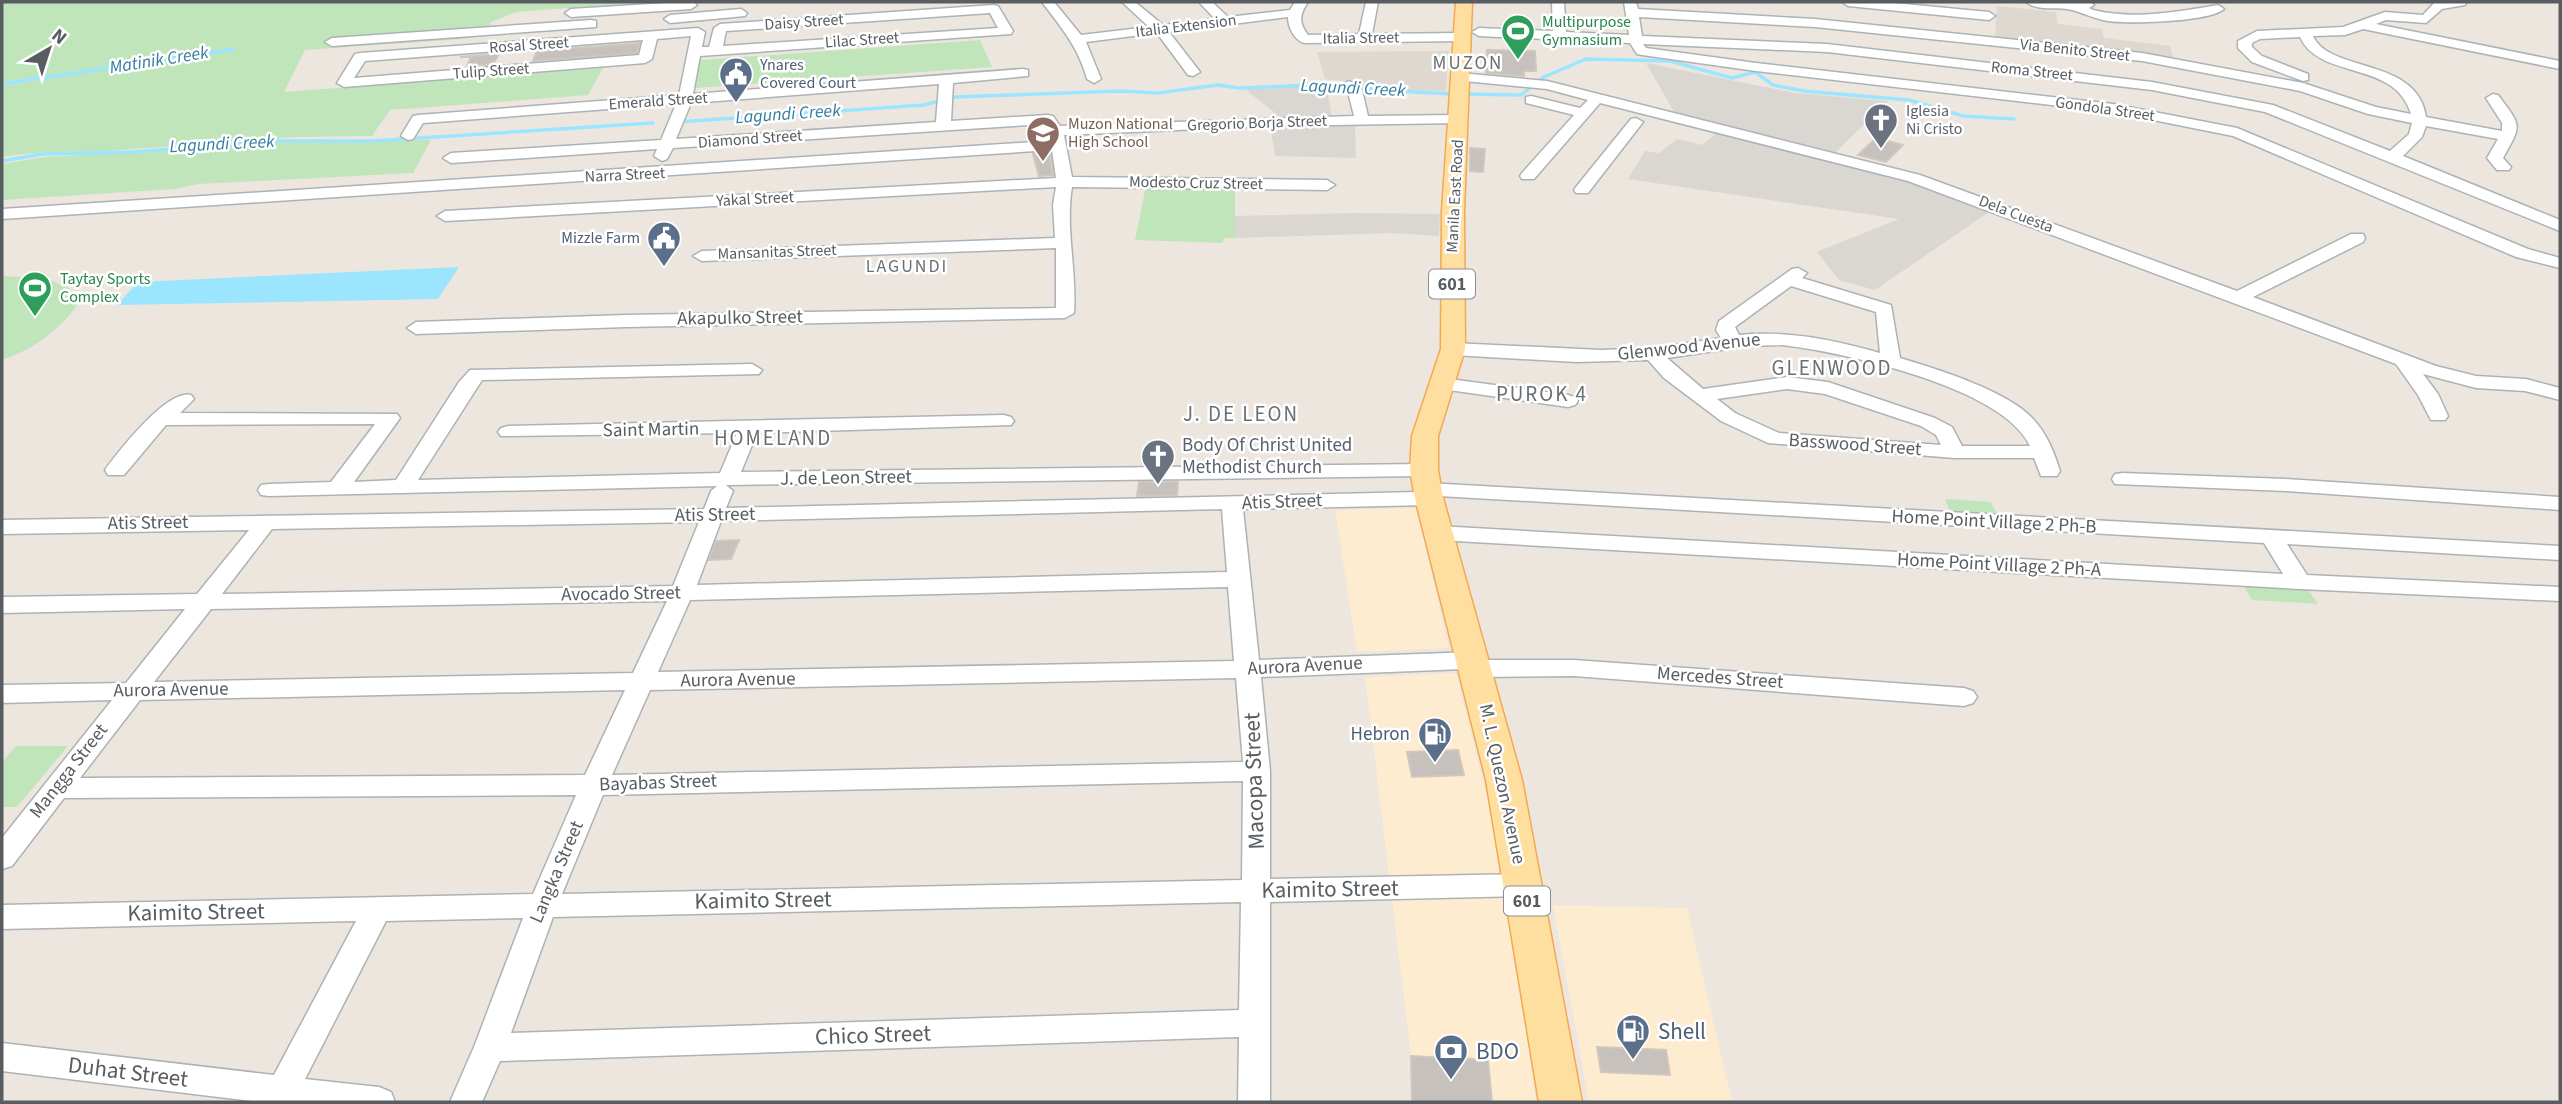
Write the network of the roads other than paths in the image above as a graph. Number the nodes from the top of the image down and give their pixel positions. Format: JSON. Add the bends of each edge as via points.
{"nodes":[{"id":1,"x":738,"y":2,"type":"edge"},
{"id":2,"x":902,"y":2,"type":"edge"},
{"id":3,"x":1048,"y":2,"type":"edge"},
{"id":4,"x":1128,"y":2,"type":"edge"},
{"id":5,"x":1205,"y":2,"type":"edge"},
{"id":6,"x":1372,"y":2,"type":"edge"},
{"id":7,"x":1464,"y":2,"type":"edge"},
{"id":8,"x":1480,"y":2,"type":"edge"},
{"id":9,"x":1558,"y":2,"type":"edge"},
{"id":10,"x":1848,"y":2,"type":"edge"},
{"id":11,"x":2032,"y":2,"type":"edge"},
{"id":12,"x":2202,"y":2,"type":"edge"},
{"id":13,"x":2461,"y":2,"type":"edge"},
{"id":14,"x":2116,"y":4,"type":"dead end"},
{"id":15,"x":2074,"y":6,"type":"junction"},
{"id":16,"x":1297,"y":7,"type":"edge"},
{"id":17,"x":1631,"y":8,"type":"edge"},
{"id":18,"x":993,"y":9,"type":"joint"},
{"id":19,"x":1989,"y":9,"type":"edge"},
{"id":20,"x":692,"y":11,"type":"junction"},
{"id":21,"x":1226,"y":21,"type":"junction"},
{"id":22,"x":2363,"y":25,"type":"junction"},
{"id":23,"x":362,"y":28,"type":"dead end"},
{"id":24,"x":1160,"y":29,"type":"junction"},
{"id":25,"x":799,"y":30,"type":"dead end"},
{"id":26,"x":2305,"y":33,"type":"junction"},
{"id":27,"x":1560,"y":35,"type":"junction"},
{"id":28,"x":651,"y":36,"type":"junction"},
{"id":29,"x":1466,"y":37,"type":"junction"},
{"id":30,"x":1079,"y":38,"type":"junction"},
{"id":31,"x":1365,"y":38,"type":"junction"},
{"id":32,"x":1636,"y":38,"type":"junction"},
{"id":33,"x":1990,"y":41,"type":"junction"},
{"id":34,"x":332,"y":43,"type":"dead end"},
{"id":35,"x":796,"y":45,"type":"junction"},
{"id":36,"x":715,"y":50,"type":"junction"},
{"id":37,"x":445,"y":51,"type":"junction"},
{"id":38,"x":406,"y":54,"type":"junction"},
{"id":39,"x":360,"y":57,"type":"joint"},
{"id":40,"x":692,"y":58,"type":"junction"},
{"id":41,"x":437,"y":64,"type":"dead end"},
{"id":42,"x":2560,"y":65,"type":"edge"},
{"id":43,"x":398,"y":66,"type":"dead end"},
{"id":44,"x":1992,"y":67,"type":"junction"},
{"id":45,"x":1193,"y":72,"type":"dead end"},
{"id":46,"x":1023,"y":74,"type":"dead end"},
{"id":47,"x":1094,"y":79,"type":"dead end"},
{"id":48,"x":946,"y":80,"type":"junction"},
{"id":49,"x":1540,"y":83,"type":"joint"},
{"id":50,"x":1349,"y":85,"type":"dead end"},
{"id":51,"x":2303,"y":87,"type":"junction"},
{"id":52,"x":1459,"y":88,"type":"junction"},
{"id":53,"x":1995,"y":95,"type":"junction"},
{"id":54,"x":2493,"y":98,"type":"dead end"},
{"id":55,"x":685,"y":99,"type":"junction"},
{"id":56,"x":1531,"y":100,"type":"dead end"},
{"id":57,"x":1588,"y":107,"type":"junction"},
{"id":58,"x":418,"y":119,"type":"joint"},
{"id":59,"x":1459,"y":119,"type":"junction"},
{"id":60,"x":1363,"y":120,"type":"junction"},
{"id":61,"x":1636,"y":122,"type":"junction"},
{"id":62,"x":2422,"y":122,"type":"junction"},
{"id":63,"x":943,"y":128,"type":"junction"},
{"id":64,"x":1670,"y":130,"type":"dead end"},
{"id":65,"x":1054,"y":132,"type":"junction"},
{"id":66,"x":408,"y":136,"type":"dead end"},
{"id":67,"x":2509,"y":137,"type":"junction"},
{"id":68,"x":463,"y":138,"type":"dead end"},
{"id":69,"x":666,"y":145,"type":"junction"},
{"id":70,"x":2393,"y":156,"type":"junction"},
{"id":71,"x":2503,"y":167,"type":"dead end"},
{"id":72,"x":658,"y":173,"type":"junction"},
{"id":73,"x":635,"y":174,"type":"junction"},
{"id":74,"x":1528,"y":176,"type":"dead end"},
{"id":75,"x":1065,"y":183,"type":"junction"},
{"id":76,"x":1327,"y":185,"type":"dead end"},
{"id":77,"x":1582,"y":190,"type":"dead end"},
{"id":78,"x":191,"y":202,"type":"joint"},
{"id":79,"x":618,"y":207,"type":"junction"},
{"id":80,"x":2,"y":214,"type":"edge"},
{"id":81,"x":445,"y":216,"type":"dead end"},
{"id":82,"x":2560,"y":226,"type":"edge"},
{"id":83,"x":2357,"y":238,"type":"dead end"},
{"id":84,"x":1063,"y":243,"type":"junction"},
{"id":85,"x":702,"y":256,"type":"dead end"},
{"id":86,"x":2560,"y":263,"type":"edge"},
{"id":87,"x":2238,"y":298,"type":"junction"},
{"id":88,"x":416,"y":328,"type":"dead end"},
{"id":89,"x":1732,"y":340,"type":"junction"},
{"id":90,"x":1453,"y":349,"type":"junction"},
{"id":91,"x":1652,"y":354,"type":"junction"},
{"id":92,"x":1891,"y":362,"type":"junction"},
{"id":93,"x":2404,"y":362,"type":"junction"},
{"id":94,"x":752,"y":369,"type":"dead end"},
{"id":95,"x":1442,"y":384,"type":"junction"},
{"id":96,"x":2560,"y":394,"type":"edge"},
{"id":97,"x":1701,"y":395,"type":"junction"},
{"id":98,"x":184,"y":399,"type":"dead end"},
{"id":99,"x":1568,"y":401,"type":"dead end"},
{"id":100,"x":2438,"y":416,"type":"dead end"},
{"id":101,"x":164,"y":419,"type":"junction"},
{"id":102,"x":1004,"y":421,"type":"dead end"},
{"id":103,"x":749,"y":428,"type":"junction"},
{"id":104,"x":508,"y":432,"type":"dead end"},
{"id":105,"x":1955,"y":452,"type":"junction"},
{"id":106,"x":2046,"y":461,"type":"joint"},
{"id":107,"x":116,"y":470,"type":"dead end"},
{"id":108,"x":2123,"y":479,"type":"dead end"},
{"id":109,"x":1427,"y":486,"type":"junction"},
{"id":110,"x":403,"y":487,"type":"junction"},
{"id":111,"x":338,"y":488,"type":"junction"},
{"id":112,"x":269,"y":490,"type":"dead end"},
{"id":113,"x":720,"y":495,"type":"junction"},
{"id":114,"x":1232,"y":503,"type":"junction"},
{"id":115,"x":2560,"y":504,"type":"edge"},
{"id":116,"x":267,"y":521,"type":"junction"},
{"id":117,"x":2,"y":527,"type":"edge"},
{"id":118,"x":1438,"y":533,"type":"junction"},
{"id":119,"x":2272,"y":538,"type":"junction"},
{"id":120,"x":2560,"y":553,"type":"edge"},
{"id":121,"x":1239,"y":579,"type":"junction"},
{"id":122,"x":2300,"y":582,"type":"junction"},
{"id":123,"x":682,"y":593,"type":"junction"},
{"id":124,"x":2560,"y":594,"type":"edge"},
{"id":125,"x":202,"y":600,"type":"junction"},
{"id":126,"x":2,"y":605,"type":"edge"},
{"id":127,"x":1475,"y":665,"type":"junction"},
{"id":128,"x":1248,"y":669,"type":"junction"},
{"id":129,"x":643,"y":682,"type":"junction"},
{"id":130,"x":131,"y":691,"type":"junction"},
{"id":131,"x":2,"y":694,"type":"edge"},
{"id":132,"x":1964,"y":697,"type":"dead end"},
{"id":133,"x":1257,"y":771,"type":"junction"},
{"id":134,"x":594,"y":785,"type":"junction"},
{"id":135,"x":58,"y":788,"type":"junction"},
{"id":136,"x":2,"y":858,"type":"edge"},
{"id":137,"x":1524,"y":885,"type":"junction"},
{"id":138,"x":1258,"y":891,"type":"junction"},
{"id":139,"x":543,"y":904,"type":"junction"},
{"id":140,"x":378,"y":908,"type":"junction"},
{"id":141,"x":2,"y":917,"type":"edge"},
{"id":142,"x":1255,"y":1023,"type":"junction"},
{"id":143,"x":490,"y":1046,"type":"junction"},
{"id":144,"x":2,"y":1057,"type":"edge"},
{"id":145,"x":282,"y":1091,"type":"junction"},
{"id":146,"x":379,"y":1102,"type":"edge"},
{"id":147,"x":466,"y":1102,"type":"edge"},
{"id":148,"x":1254,"y":1102,"type":"edge"},
{"id":149,"x":1561,"y":1102,"type":"edge"}],
"edges":[{"from":1,"to":20,"type":"street"},
{"from":2,"to":20,"type":"street"},
{"from":3,"to":30,"type":"street"},
{"from":4,"to":24,"type":"street"},
{"from":5,"to":21,"type":"street"},
{"from":6,"to":31,"type":"street"},
{"from":7,"to":29,"type":"main road","name":"Manila East Road","number":"601"},
{"from":8,"to":29,"type":"main road"},
{"from":9,"to":27,"type":"street"},
{"from":10,"to":19,"type":"street"},
{"from":11,"to":15,"type":"street"},
{"from":12,"to":15,"type":"street","via":[[2218,9],[2178,16],[2105,18]]},
{"from":13,"to":22,"type":"street","via":[[2438,6],[2426,19],[2385,16]]},
{"from":14,"to":15,"type":"street"},
{"from":16,"to":21,"type":"street","name":"Italia Extension"},
{"from":16,"to":31,"type":"street","name":"Italia Street","via":[[1295,26],[1304,39]]},
{"from":17,"to":32,"type":"street"},
{"from":17,"to":33,"type":"street","name":"Via Benito Street"},
{"from":18,"to":35,"type":"street","name":"Lilac Street","via":[[1006,31],[951,28],[875,33]]},
{"from":18,"to":36,"type":"street","name":"Daisy Street","via":[[720,28]]},
{"from":19,"to":33,"type":"street"},
{"from":20,"to":23,"type":"street"},
{"from":20,"to":34,"type":"street"},
{"from":21,"to":24,"type":"street","name":"Italia Extension"},
{"from":22,"to":26,"type":"street","via":[[2325,34]]},
{"from":22,"to":42,"type":"street"},
{"from":24,"to":30,"type":"street","name":"Italia Extension"},
{"from":24,"to":45,"type":"street"},
{"from":25,"to":35,"type":"street"},
{"from":26,"to":51,"type":"street","via":[[2245,41],[2245,48],[2257,59],[2305,79],[2309,84]]},
{"from":26,"to":62,"type":"street","via":[[2316,51],[2379,73],[2396,84],[2417,104]]},
{"from":27,"to":29,"type":"street","name":"Roma Street"},
{"from":27,"to":32,"type":"street","name":"Roma Street"},
{"from":28,"to":37,"type":"street","name":"Rosal Street","via":[[509,53]]},
{"from":28,"to":39,"type":"street","name":"Tulip Street","via":[[645,59],[344,83]]},
{"from":28,"to":40,"type":"street","name":"Rosal Street","via":[[698,32]]},
{"from":29,"to":31,"type":"street","name":"Italia Street"},
{"from":29,"to":52,"type":"main road","name":"Manila East Road","number":"601"},
{"from":30,"to":47,"type":"street"},
{"from":32,"to":44,"type":"street","name":"Roma Street","via":[[1827,48]]},
{"from":32,"to":53,"type":"street","name":"Gondola Street","via":[[1642,51],[1653,53]]},
{"from":33,"to":44,"type":"street"},
{"from":33,"to":51,"type":"street","name":"Via Benito Street","via":[[2142,57]]},
{"from":35,"to":36,"type":"street","name":"Lilac Street","via":[[757,42]]},
{"from":36,"to":40,"type":"street","name":"Lilac Street"},
{"from":37,"to":38,"type":"street","name":"Rosal Street"},
{"from":37,"to":41,"type":"street"},
{"from":38,"to":39,"type":"street","name":"Rosal Street"},
{"from":38,"to":43,"type":"street"},
{"from":40,"to":55,"type":"street"},
{"from":44,"to":53,"type":"street"},
{"from":44,"to":70,"type":"street","name":"Roma Street","via":[[2152,86],[2268,108]]},
{"from":46,"to":48,"type":"street","name":"Emerald Street"},
{"from":48,"to":55,"type":"street","name":"Emerald Street"},
{"from":48,"to":63,"type":"street"},
{"from":49,"to":52,"type":"street","name":"Dela Cuesta"},
{"from":49,"to":57,"type":"street","name":"Dela Cuesta"},
{"from":50,"to":60,"type":"street","via":[[1355,90]]},
{"from":51,"to":62,"type":"street","name":"Via Benito Street"},
{"from":52,"to":59,"type":"main road","name":"Manila East Road","number":"601"},
{"from":53,"to":86,"type":"street","name":"Gondola Street","via":[[2113,108],[2236,132],[2522,253]]},
{"from":54,"to":67,"type":"street","via":[[2509,120]]},
{"from":55,"to":58,"type":"street","name":"Emerald Street"},
{"from":55,"to":69,"type":"street"},
{"from":56,"to":57,"type":"street"},
{"from":57,"to":61,"type":"street"},
{"from":57,"to":74,"type":"street"},
{"from":57,"to":87,"type":"street","name":"Dela Cuesta","via":[[1933,184]]},
{"from":58,"to":66,"type":"street"},
{"from":59,"to":60,"type":"street","name":"Gregorio Borja Street"},
{"from":59,"to":90,"type":"main road","name":"Manila East Road","number":"601","via":[[1451,258]]},
{"from":60,"to":65,"type":"street","name":"Gregorio Borja Street"},
{"from":61,"to":64,"type":"street"},
{"from":61,"to":77,"type":"street"},
{"from":62,"to":67,"type":"street","name":"Via Benito Street"},
{"from":62,"to":70,"type":"street","via":[[2411,144]]},
{"from":63,"to":65,"type":"street","name":"Diamond Street"},
{"from":63,"to":69,"type":"street","name":"Diamond Street"},
{"from":65,"to":72,"type":"street","name":"Narra Street"},
{"from":65,"to":75,"type":"street"},
{"from":67,"to":71,"type":"street","via":[[2495,158]]},
{"from":68,"to":69,"type":"street","name":"Diamond Street","via":[[451,158]]},
{"from":69,"to":72,"type":"street"},
{"from":70,"to":82,"type":"street","name":"Roma Street"},
{"from":72,"to":73,"type":"street","name":"Narra Street"},
{"from":73,"to":78,"type":"street","name":"Narra Street"},
{"from":73,"to":79,"type":"street"},
{"from":75,"to":76,"type":"street","name":"Modesto Cruz Street"},
{"from":75,"to":79,"type":"street","name":"Yakal Street"},
{"from":75,"to":84,"type":"street"},
{"from":78,"to":80,"type":"street"},
{"from":79,"to":81,"type":"street","name":"Yakal Street"},
{"from":83,"to":87,"type":"street"},
{"from":84,"to":85,"type":"street","name":"Mansanitas Street"},
{"from":84,"to":88,"type":"street","name":"Akapulko Street","via":[[1065,313]]},
{"from":87,"to":93,"type":"street","name":"Dela Cuesta"},
{"from":89,"to":91,"type":"street","name":"Glenwood Avenue"},
{"from":89,"to":92,"type":"street","name":"Glenwood Avenue","via":[[1813,342]]},
{"from":89,"to":92,"type":"street","via":[[1727,325],[1794,276],[1885,309]]},
{"from":90,"to":91,"type":"street","name":"Glenwood Avenue","via":[[1534,355]]},
{"from":90,"to":95,"type":"main road","name":"Manila East Road","number":"601"},
{"from":91,"to":97,"type":"street","name":"Basswood Street"},
{"from":92,"to":106,"type":"street","name":"Glenwood Avenue","via":[[1963,388],[2024,420]]},
{"from":93,"to":96,"type":"street","name":"Dela Cuesta","via":[[2476,382],[2526,385]]},
{"from":93,"to":100,"type":"street"},
{"from":94,"to":110,"type":"street","via":[[477,374]]},
{"from":95,"to":99,"type":"street"},
{"from":95,"to":109,"type":"main road","name":"Manila East Road","number":"601","via":[[1425,436]]},
{"from":97,"to":105,"type":"street","name":"Basswood Street","via":[[1728,416],[1774,439]]},
{"from":97,"to":105,"type":"street","via":[[1787,383],[1828,388],[1928,422],[1945,431]]},
{"from":98,"to":101,"type":"street"},
{"from":101,"to":107,"type":"street"},
{"from":101,"to":111,"type":"street","via":[[390,418]]},
{"from":102,"to":103,"type":"street","name":"Saint Martin"},
{"from":103,"to":104,"type":"street","name":"Saint Martin"},
{"from":103,"to":113,"type":"street","name":"Langka Street"},
{"from":105,"to":106,"type":"street","name":"Basswood Street"},
{"from":108,"to":115,"type":"street"},
{"from":109,"to":113,"type":"street","name":"J. de Leon Street"},
{"from":109,"to":114,"type":"street","name":"Atis Street"},
{"from":109,"to":118,"type":"main road","name":"M. L. Quezon Avenue","number":"601"},
{"from":109,"to":119,"type":"street","name":"Home Point Village 2 Ph-B"},
{"from":110,"to":111,"type":"street","name":"J. de Leon Street"},
{"from":110,"to":113,"type":"street","name":"J. de Leon Street"},
{"from":111,"to":112,"type":"street","name":"J. de Leon Street"},
{"from":113,"to":114,"type":"street","name":"Atis Street"},
{"from":113,"to":116,"type":"street","name":"Atis Street"},
{"from":113,"to":123,"type":"street","name":"Langka Street"},
{"from":114,"to":121,"type":"street","name":"Macopa Street"},
{"from":116,"to":117,"type":"street","name":"Atis Street"},
{"from":116,"to":125,"type":"street","name":"Mangga Street"},
{"from":118,"to":122,"type":"street","name":"Home Point Village 2 Ph-A"},
{"from":118,"to":127,"type":"main road","name":"M. L. Quezon Avenue","number":"601"},
{"from":119,"to":120,"type":"street","name":"Home Point Village 2 Ph-B"},
{"from":119,"to":122,"type":"street"},
{"from":121,"to":123,"type":"street","name":"Avocado Street"},
{"from":121,"to":128,"type":"street","name":"Macopa Street"},
{"from":122,"to":124,"type":"street","name":"Home Point Village 2 Ph-A"},
{"from":123,"to":125,"type":"street","name":"Avocado Street"},
{"from":123,"to":129,"type":"street","name":"Langka Street"},
{"from":125,"to":126,"type":"street","name":"Avocado Street"},
{"from":125,"to":130,"type":"street","name":"Mangga Street"},
{"from":127,"to":128,"type":"street","name":"Aurora Avenue"},
{"from":127,"to":132,"type":"street","name":"Mercedes Street"},
{"from":127,"to":137,"type":"main road","name":"M. L. Quezon Avenue","number":"601"},
{"from":128,"to":129,"type":"street","name":"Aurora Avenue"},
{"from":128,"to":133,"type":"street","name":"Macopa Street"},
{"from":129,"to":130,"type":"street","name":"Aurora Avenue"},
{"from":129,"to":134,"type":"street","name":"Langka Street"},
{"from":130,"to":131,"type":"street","name":"Aurora Avenue"},
{"from":130,"to":135,"type":"street","name":"Mangga Street"},
{"from":133,"to":134,"type":"street","name":"Bayabas Street"},
{"from":133,"to":138,"type":"street","name":"Macopa Street"},
{"from":134,"to":135,"type":"street","name":"Bayabas Street"},
{"from":134,"to":139,"type":"street","name":"Langka Street"},
{"from":135,"to":136,"type":"street","name":"Mangga Street"},
{"from":137,"to":138,"type":"street","name":"Kaimito Street"},
{"from":137,"to":149,"type":"main road","name":"M. L. Quezon Avenue","number":"601"},
{"from":138,"to":139,"type":"street","name":"Kaimito Street"},
{"from":138,"to":142,"type":"street","name":"Macopa Street"},
{"from":139,"to":140,"type":"street","name":"Kaimito Street"},
{"from":139,"to":143,"type":"street","name":"Langka Street"},
{"from":140,"to":141,"type":"street","name":"Kaimito Street"},
{"from":140,"to":145,"type":"street"},
{"from":142,"to":143,"type":"street","name":"Chico Street"},
{"from":142,"to":148,"type":"street","name":"Macopa Street"},
{"from":143,"to":147,"type":"street","name":"Langka Street"},
{"from":144,"to":145,"type":"street","name":"Duhat Street"},
{"from":145,"to":146,"type":"street","name":"Duhat Street"}]}
